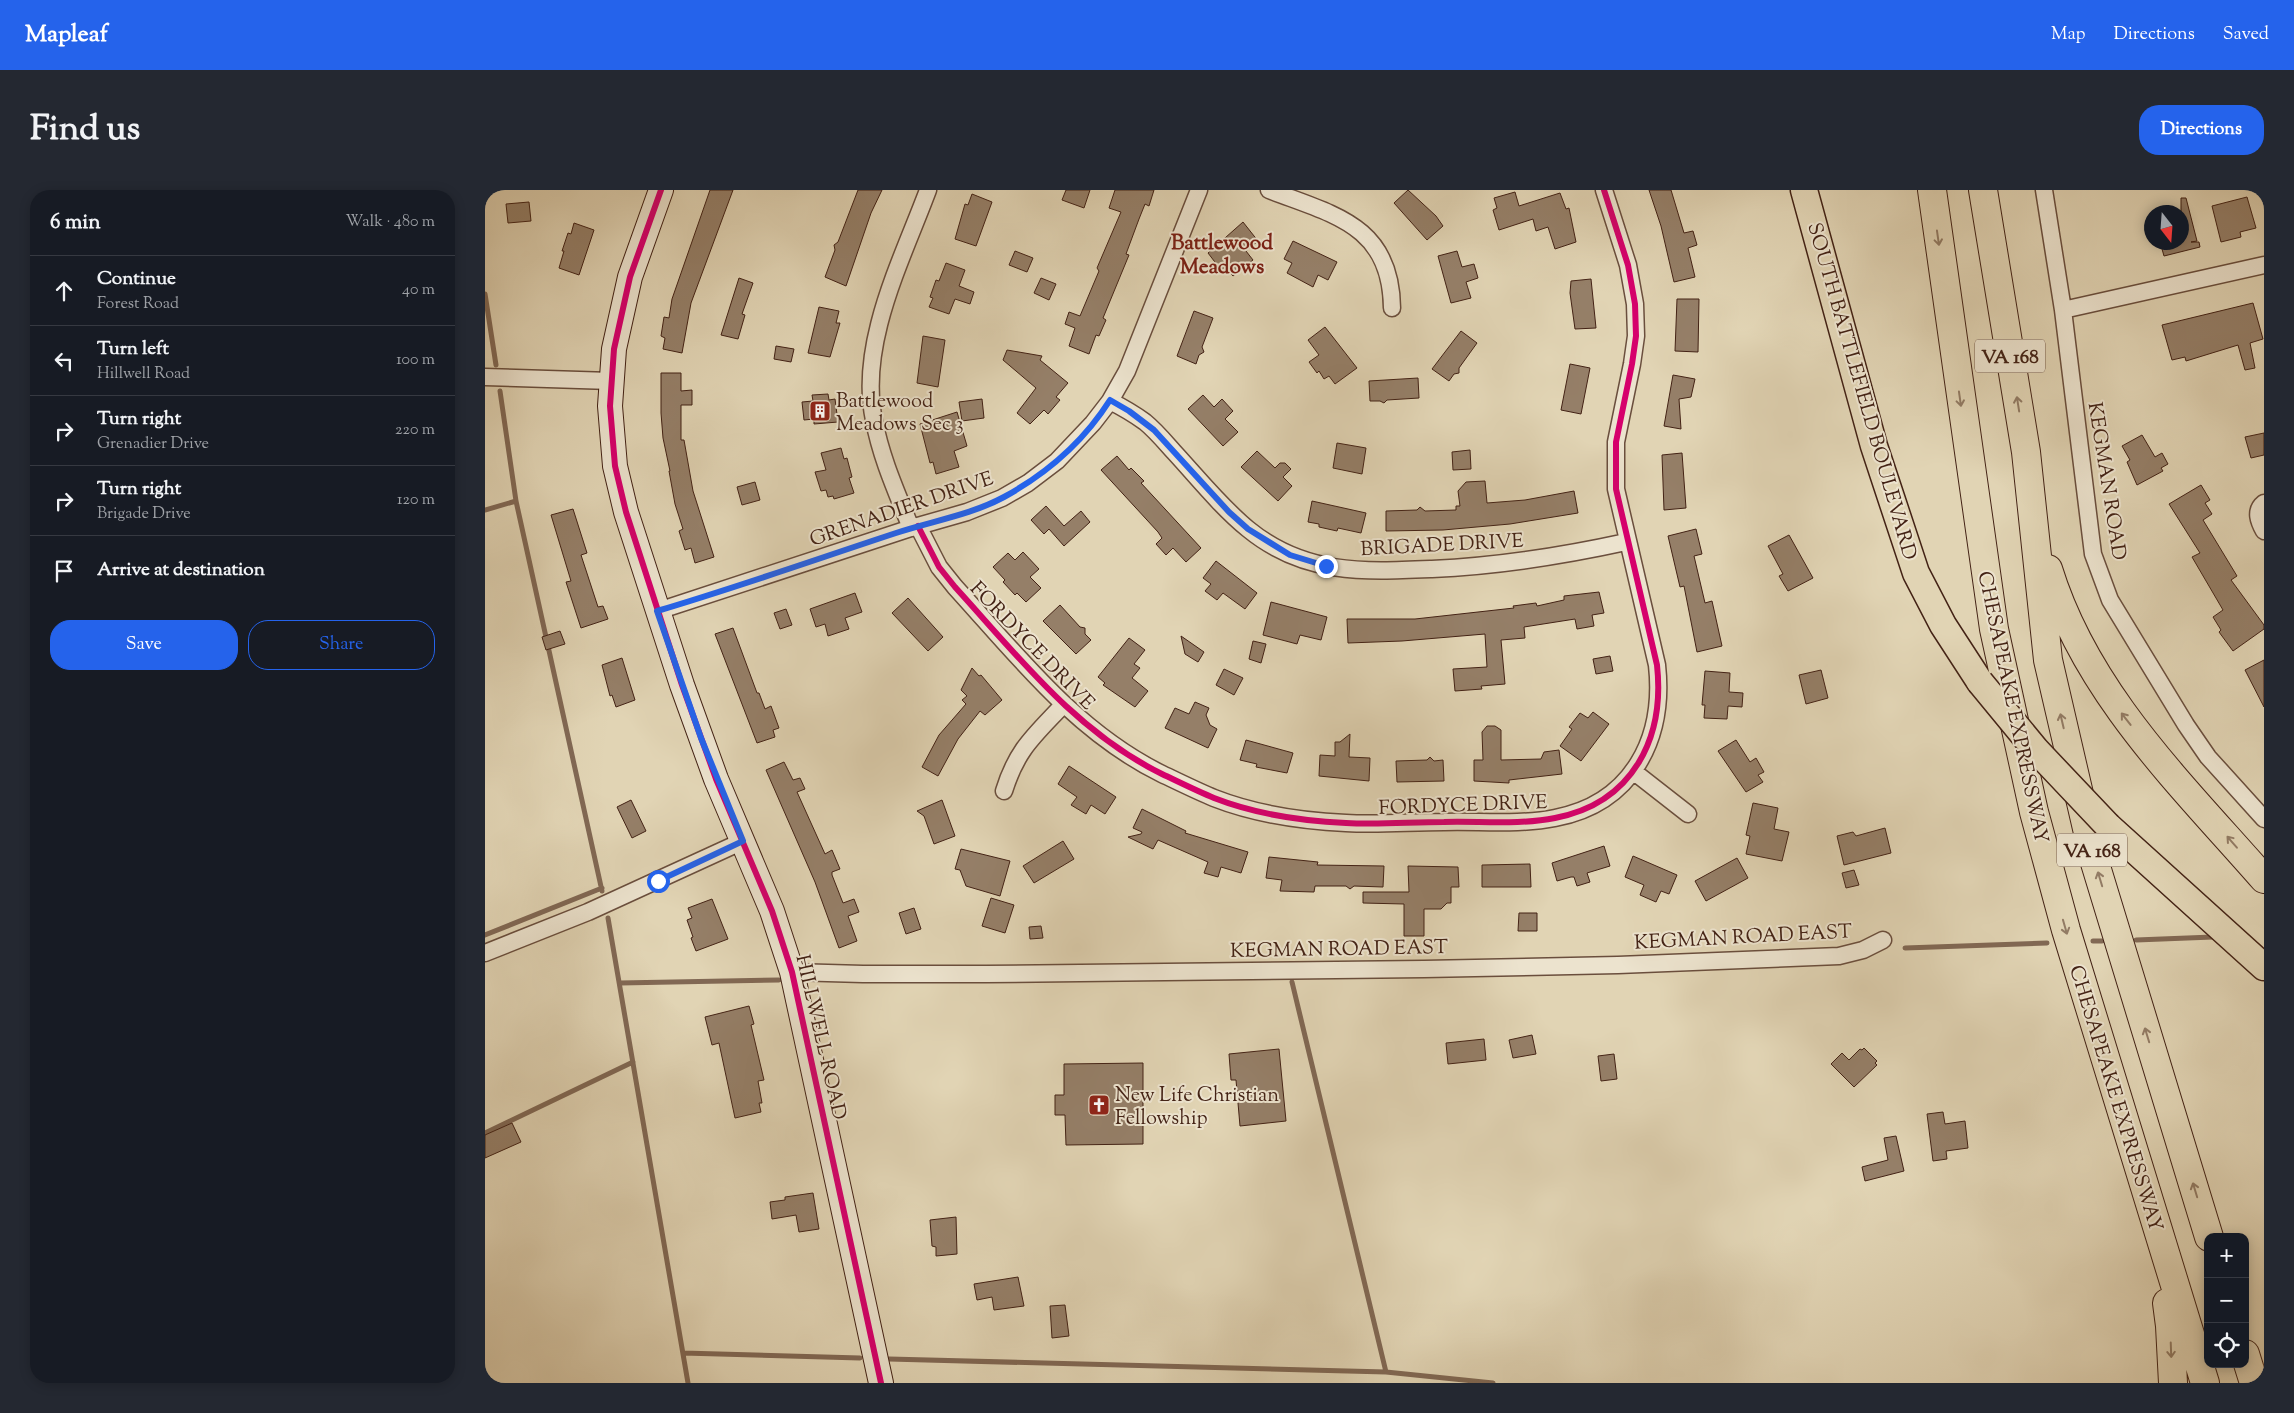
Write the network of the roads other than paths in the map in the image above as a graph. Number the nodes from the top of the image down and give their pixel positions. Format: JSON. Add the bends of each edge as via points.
{"nodes":[{"id":1,"x":661,"y":190,"type":"edge"},
{"id":2,"x":928,"y":190,"type":"edge"},
{"id":3,"x":1199,"y":190,"type":"edge"},
{"id":4,"x":1269,"y":190,"type":"edge"},
{"id":5,"x":1604,"y":190,"type":"edge"},
{"id":6,"x":1804,"y":190,"type":"edge"},
{"id":7,"x":1932,"y":190,"type":"edge"},
{"id":8,"x":1983,"y":190,"type":"edge"},
{"id":9,"x":2044,"y":190,"type":"edge"},
{"id":10,"x":2264,"y":265,"type":"edge"},
{"id":11,"x":1392,"y":308,"type":"dead end"},
{"id":12,"x":2063,"y":310,"type":"junction"},
{"id":13,"x":485,"y":377,"type":"edge"},
{"id":14,"x":611,"y":381,"type":"junction"},
{"id":15,"x":1110,"y":400,"type":"junction"},
{"id":16,"x":2026,"y":452,"type":"junction"},
{"id":17,"x":2264,"y":503,"type":"edge"},
{"id":18,"x":914,"y":527,"type":"junction"},
{"id":19,"x":2264,"y":531,"type":"edge"},
{"id":20,"x":1627,"y":542,"type":"junction"},
{"id":21,"x":657,"y":611,"type":"junction"},
{"id":22,"x":1063,"y":705,"type":"junction"},
{"id":23,"x":1633,"y":771,"type":"junction"},
{"id":24,"x":1004,"y":791,"type":"dead end"},
{"id":25,"x":1688,"y":814,"type":"dead end"},
{"id":26,"x":2264,"y":819,"type":"edge"},
{"id":27,"x":743,"y":841,"type":"junction"},
{"id":28,"x":2264,"y":879,"type":"edge"},
{"id":29,"x":1883,"y":940,"type":"dead end"},
{"id":30,"x":485,"y":953,"type":"edge"},
{"id":31,"x":2264,"y":967,"type":"edge"},
{"id":32,"x":792,"y":972,"type":"junction"},
{"id":33,"x":2152,"y":1215,"type":"junction"},
{"id":34,"x":2208,"y":1233,"type":"edge"},
{"id":35,"x":2249,"y":1367,"type":"edge"},
{"id":36,"x":881,"y":1383,"type":"edge"},
{"id":37,"x":2173,"y":1383,"type":"edge"},
{"id":38,"x":2205,"y":1383,"type":"edge"},
{"id":39,"x":2254,"y":1383,"type":"edge"}],
"edges":[{"from":1,"to":14,"type":"street","name":"HILLWELL ROAD","via":[[630,277],[613,349]]},
{"from":2,"to":18,"type":"street","name":"FORDYCE DRIVE","via":[[881,316],[871,361],[873,420],[885,464]]},
{"from":3,"to":15,"type":"street","name":"GRENADIER DRIVE","via":[[1127,371]]},
{"from":4,"to":11,"type":"street","via":[[1339,217],[1361,232],[1377,248],[1384,261],[1392,287]]},
{"from":5,"to":20,"type":"street","name":"FORDYCE DRIVE","via":[[1628,265],[1635,304],[1632,364],[1616,442],[1614,474]]},
{"from":6,"to":31,"type":"main road","name":"SOUTH BATTLEFIELD BOULEVARD","bridge":true,"via":[[1875,446],[1913,564],[1943,626],[1979,682],[2108,826]]},
{"from":7,"to":33,"type":"highway","name":"CHESAPEAKE EXPRESSWAY","number":"VA 168","one_way":true,"via":[[1995,630],[2015,726],[2042,846]]},
{"from":16,"to":8,"type":"highway","number":"VA 168","one_way":true},
{"from":9,"to":12,"type":"street","name":"KEGMAN ROAD"},
{"from":10,"to":12,"type":"street"},
{"from":12,"to":26,"type":"street","name":"KEGMAN ROAD","via":[[2093,554],[2110,600],[2186,725],[2209,757]]},
{"from":13,"to":14,"type":"street"},
{"from":14,"to":21,"type":"street","name":"HILLWELL ROAD","via":[[615,466]]},
{"from":15,"to":18,"type":"street","name":"GRENADIER DRIVE","via":[[1077,441],[1028,483],[967,512]]},
{"from":15,"to":20,"type":"street","name":"BRIGADE DRIVE","via":[[1150,427],[1248,529],[1290,555],[1326,566],[1374,572],[1476,567],[1544,559]]},
{"from":28,"to":16,"type":"highway","one_way":true,"via":[[2157,759],[2106,690],[2081,646],[2046,563]]},
{"from":34,"to":16,"type":"highway","number":"VA 168","one_way":true,"via":[[2095,863],[2048,660]]},
{"from":17,"to":19,"type":"street","via":[[2258,514]]},
{"from":18,"to":21,"type":"street","name":"GRENADIER DRIVE"},
{"from":18,"to":22,"type":"street","name":"FORDYCE DRIVE","via":[[955,587]]},
{"from":20,"to":23,"type":"street","name":"FORDYCE DRIVE","via":[[1657,665],[1659,686],[1657,717],[1649,744]]},
{"from":21,"to":27,"type":"street","name":"HILLWELL ROAD","via":[[701,738]]},
{"from":22,"to":23,"type":"street","name":"FORDYCE DRIVE","via":[[1115,746],[1159,773],[1215,798],[1297,818],[1346,823],[1554,818],[1594,805]]},
{"from":22,"to":24,"type":"street","via":[[1022,749],[1011,768]]},
{"from":23,"to":25,"type":"street"},
{"from":27,"to":30,"type":"street","via":[[588,912]]},
{"from":27,"to":32,"type":"street","name":"HILLWELL ROAD"},
{"from":29,"to":32,"type":"street","name":"KEGMAN ROAD EAST","via":[[1863,950],[1839,956],[1618,965],[986,974]]},
{"from":32,"to":36,"type":"street","name":"HILLWELL ROAD"},
{"from":33,"to":37,"type":"highway","one_way":true,"via":[[2170,1326]]},
{"from":33,"to":38,"type":"highway","name":"CHESAPEAKE EXPRESSWAY","number":"VA 168"},
{"from":35,"to":39,"type":"highway"}]}
